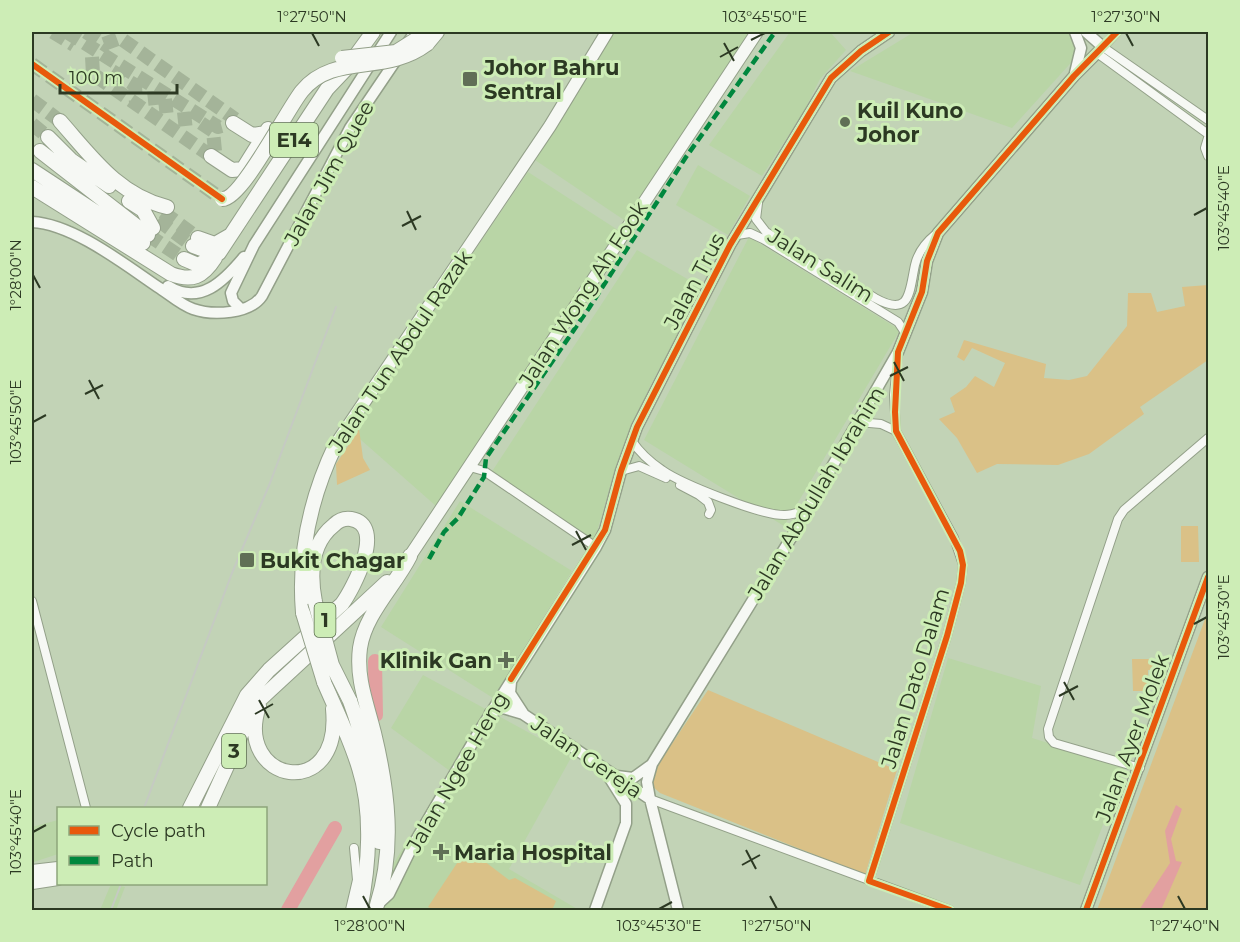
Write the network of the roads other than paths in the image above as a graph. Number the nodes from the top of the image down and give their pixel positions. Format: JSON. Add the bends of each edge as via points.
{"nodes":[{"id":1,"x":373,"y":32,"type":"edge"},
{"id":2,"x":391,"y":32,"type":"edge"},
{"id":3,"x":415,"y":32,"type":"edge"},
{"id":4,"x":426,"y":32,"type":"edge"},
{"id":5,"x":437,"y":32,"type":"edge"},
{"id":6,"x":607,"y":32,"type":"edge"},
{"id":7,"x":757,"y":32,"type":"edge"},
{"id":8,"x":889,"y":32,"type":"edge"},
{"id":9,"x":1075,"y":32,"type":"edge"},
{"id":10,"x":1086,"y":32,"type":"edge"},
{"id":11,"x":1117,"y":32,"type":"edge"},
{"id":12,"x":1100,"y":50,"type":"junction"},
{"id":13,"x":1074,"y":76,"type":"junction"},
{"id":14,"x":1209,"y":120,"type":"edge"},
{"id":15,"x":60,"y":121,"type":"tunnel mouth"},
{"id":16,"x":234,"y":121,"type":"tunnel mouth"},
{"id":17,"x":267,"y":131,"type":"junction"},
{"id":18,"x":1209,"y":136,"type":"edge"},
{"id":19,"x":48,"y":137,"type":"tunnel mouth"},
{"id":20,"x":40,"y":151,"type":"tunnel mouth"},
{"id":21,"x":213,"y":153,"type":"tunnel mouth"},
{"id":22,"x":1209,"y":156,"type":"edge"},
{"id":23,"x":32,"y":170,"type":"edge"},
{"id":24,"x":32,"y":187,"type":"edge"},
{"id":25,"x":759,"y":197,"type":"junction"},
{"id":26,"x":222,"y":199,"type":"dead end"},
{"id":27,"x":146,"y":206,"type":"junction"},
{"id":28,"x":32,"y":217,"type":"edge"},
{"id":29,"x":32,"y":222,"type":"edge"},
{"id":30,"x":155,"y":224,"type":"junction"},
{"id":31,"x":938,"y":233,"type":"junction"},
{"id":32,"x":737,"y":235,"type":"junction"},
{"id":33,"x":227,"y":241,"type":"junction"},
{"id":34,"x":254,"y":245,"type":"junction"},
{"id":35,"x":191,"y":249,"type":"junction"},
{"id":36,"x":210,"y":266,"type":"junction"},
{"id":37,"x":200,"y":293,"type":"junction"},
{"id":38,"x":241,"y":309,"type":"junction"},
{"id":39,"x":194,"y":310,"type":"junction"},
{"id":40,"x":906,"y":334,"type":"junction"},
{"id":41,"x":898,"y":352,"type":"junction"},
{"id":42,"x":858,"y":422,"type":"junction"},
{"id":43,"x":896,"y":431,"type":"junction"},
{"id":44,"x":1209,"y":438,"type":"edge"},
{"id":45,"x":632,"y":441,"type":"junction"},
{"id":46,"x":336,"y":444,"type":"joint"},
{"id":47,"x":470,"y":467,"type":"junction"},
{"id":48,"x":621,"y":471,"type":"junction"},
{"id":49,"x":808,"y":509,"type":"junction"},
{"id":50,"x":709,"y":514,"type":"dead end"},
{"id":51,"x":596,"y":547,"type":"junction"},
{"id":52,"x":410,"y":556,"type":"junction"},
{"id":53,"x":1209,"y":577,"type":"edge"},
{"id":54,"x":32,"y":601,"type":"edge"},
{"id":55,"x":351,"y":618,"type":"junction"},
{"id":56,"x":324,"y":621,"type":"junction"},
{"id":57,"x":360,"y":648,"type":"junction"},
{"id":58,"x":511,"y":679,"type":"junction"},
{"id":59,"x":262,"y":696,"type":"junction"},
{"id":60,"x":333,"y":703,"type":"junction"},
{"id":61,"x":490,"y":713,"type":"junction"},
{"id":62,"x":523,"y":714,"type":"junction"},
{"id":63,"x":222,"y":742,"type":"joint"},
{"id":64,"x":652,"y":764,"type":"junction"},
{"id":65,"x":1140,"y":768,"type":"junction"},
{"id":66,"x":603,"y":770,"type":"junction"},
{"id":67,"x":650,"y":799,"type":"junction"},
{"id":68,"x":86,"y":807,"type":"edge"},
{"id":69,"x":190,"y":807,"type":"edge"},
{"id":70,"x":208,"y":807,"type":"edge"},
{"id":71,"x":412,"y":846,"type":"junction"},
{"id":72,"x":354,"y":848,"type":"dead end"},
{"id":73,"x":388,"y":854,"type":"junction"},
{"id":74,"x":57,"y":869,"type":"edge"},
{"id":75,"x":32,"y":872,"type":"edge"},
{"id":76,"x":57,"y":878,"type":"edge"},
{"id":77,"x":869,"y":881,"type":"junction"},
{"id":78,"x":32,"y":882,"type":"edge"},
{"id":79,"x":376,"y":908,"type":"edge"},
{"id":80,"x":350,"y":910,"type":"edge"},
{"id":81,"x":360,"y":910,"type":"edge"},
{"id":82,"x":595,"y":910,"type":"edge"},
{"id":83,"x":678,"y":910,"type":"edge"},
{"id":84,"x":950,"y":910,"type":"edge"},
{"id":85,"x":1086,"y":910,"type":"edge"}],
"edges":[{"from":1,"to":33,"type":"highway","number":"E14","via":[[327,89]]},
{"from":2,"to":34,"type":"street","name":"Jalan Jim Quee"},
{"from":3,"to":38,"type":"street","name":"Jalan Jim Quee","via":[[350,128],[260,298],[251,307]]},
{"from":4,"to":17,"type":"highway","number":"E14","bridge":true,"via":[[412,45],[396,52],[340,58],[309,72]]},
{"from":5,"to":26,"type":"highway","number":"E14","bridge":true,"via":[[414,54],[380,64],[340,67],[314,79],[250,174],[232,195]]},
{"from":6,"to":46,"type":"main road","name":"Jalan Tun Abdul Razak","number":"1","via":[[550,126]]},
{"from":7,"to":47,"type":"main road","name":"Jalan Wong Ah Fook"},
{"from":8,"to":25,"type":"street","name":"Jalan Trus","via":[[831,78]]},
{"from":9,"to":13,"type":"street","name":"Jalan Abdullah Ibrahim","via":[[1081,48]]},
{"from":10,"to":12,"type":"street"},
{"from":11,"to":12,"type":"street"},
{"from":12,"to":13,"type":"street","name":"Jalan Abdullah Ibrahim"},
{"from":12,"to":14,"type":"street"},
{"from":12,"to":18,"type":"street"},
{"from":13,"to":31,"type":"street","name":"Jalan Abdullah Ibrahim"},
{"from":15,"to":27,"type":"highway","via":[[106,174]]},
{"from":16,"to":17,"type":"highway","via":[[255,131]]},
{"from":17,"to":21,"type":"highway","via":[[243,169],[232,170]]},
{"from":18,"to":22,"type":"street","via":[[1205,148]]},
{"from":19,"to":27,"type":"highway","via":[[71,160]]},
{"from":20,"to":30,"type":"highway","via":[[135,224]]},
{"from":23,"to":30,"type":"highway"},
{"from":24,"to":36,"type":"highway","number":"E14","via":[[171,274],[187,280],[205,273]]},
{"from":25,"to":31,"type":"street","name":"Jalan Salim","via":[[756,219],[766,232],[885,304],[902,304],[908,298],[921,252]]},
{"from":25,"to":32,"type":"street","name":"Jalan Trus"},
{"from":27,"to":30,"type":"highway"},
{"from":28,"to":37,"type":"street","via":[[60,224],[103,243],[176,291]]},
{"from":29,"to":39,"type":"street","via":[[55,227],[98,248]]},
{"from":31,"to":40,"type":"street","name":"Jalan Abdullah Ibrahim"},
{"from":32,"to":40,"type":"street","name":"Jalan Salim","via":[[750,233],[764,239],[898,322]]},
{"from":32,"to":45,"type":"street","name":"Jalan Trus","via":[[661,377]]},
{"from":33,"to":35,"type":"highway","via":[[216,238]]},
{"from":33,"to":35,"type":"highway","via":[[203,258]]},
{"from":33,"to":36,"type":"highway","number":"E14"},
{"from":34,"to":37,"type":"street","via":[[219,284]]},
{"from":34,"to":38,"type":"street","via":[[231,293]]},
{"from":35,"to":36,"type":"highway","via":[[194,273]]},
{"from":37,"to":39,"type":"street","via":[[202,306]]},
{"from":38,"to":39,"type":"street"},
{"from":40,"to":41,"type":"street","name":"Jalan Abdullah Ibrahim"},
{"from":41,"to":42,"type":"street","name":"Jalan Abdullah Ibrahim"},
{"from":41,"to":43,"type":"street","name":"Jalan Dato Dalam"},
{"from":42,"to":43,"type":"street","via":[[881,424]]},
{"from":42,"to":49,"type":"street","name":"Jalan Abdullah Ibrahim"},
{"from":43,"to":77,"type":"street","name":"Jalan Dato Dalam","via":[[954,538],[963,565],[947,636]]},
{"from":44,"to":65,"type":"street","via":[[1118,519],[1048,729],[1054,743]]},
{"from":45,"to":48,"type":"street","name":"Jalan Trus"},
{"from":45,"to":49,"type":"street","via":[[640,453],[663,471],[696,487],[768,513],[786,515]]},
{"from":46,"to":60,"type":"highway","name":"Jalan Tun Abdul Razak","number":"1","bridge":true,"via":[[318,482],[303,544],[303,613]]},
{"from":47,"to":51,"type":"street","via":[[484,471]]},
{"from":47,"to":52,"type":"main road","name":"Jalan Wong Ah Fook"},
{"from":48,"to":50,"type":"street","via":[[644,466],[699,495],[710,506]]},
{"from":48,"to":51,"type":"street","name":"Jalan Trus","via":[[605,530]]},
{"from":49,"to":64,"type":"street","name":"Jalan Abdullah Ibrahim"},
{"from":51,"to":58,"type":"street","name":"Jalan Ngee Heng"},
{"from":52,"to":55,"type":"highway","number":"3"},
{"from":52,"to":57,"type":"highway","via":[[374,613]]},
{"from":53,"to":65,"type":"street","name":"Jalan Ayer Molek"},
{"from":54,"to":68,"type":"street"},
{"from":55,"to":56,"type":"highway","via":[[338,616]]},
{"from":55,"to":57,"type":"highway"},
{"from":55,"to":59,"type":"highway","number":"3"},
{"from":56,"to":63,"type":"highway","number":"1","via":[[257,682]]},
{"from":56,"to":79,"type":"highway","number":"1","bridge":true,"via":[[351,592],[364,562],[363,527],[350,519],[331,527],[319,541],[312,575],[315,603],[332,665],[362,734],[375,801],[380,848]]},
{"from":57,"to":73,"type":"highway","via":[[360,690],[385,790]]},
{"from":58,"to":61,"type":"street","name":"Jalan Ngee Heng"},
{"from":58,"to":62,"type":"street","name":"Jalan Gereja","via":[[510,693]]},
{"from":59,"to":60,"type":"highway","via":[[254,727],[255,743],[271,765],[294,773],[307,771],[328,753],[333,740]]},
{"from":59,"to":70,"type":"highway","number":"3","via":[[249,711]]},
{"from":60,"to":81,"type":"highway","name":"Jalan Tun Abdul Razak","number":"1","via":[[360,770],[366,803],[367,857]]},
{"from":61,"to":62,"type":"street","name":"Jalan Gereja","via":[[503,708]]},
{"from":61,"to":71,"type":"street","name":"Jalan Ngee Heng"},
{"from":62,"to":66,"type":"street","name":"Jalan Gereja"},
{"from":63,"to":69,"type":"highway","number":"3"},
{"from":64,"to":66,"type":"street","name":"Jalan Abdullah Ibrahim","via":[[626,779]]},
{"from":64,"to":67,"type":"street","name":"Jalan Abdullah Ibrahim","via":[[647,782]]},
{"from":65,"to":85,"type":"street","name":"Jalan Ayer Molek"},
{"from":66,"to":67,"type":"street","name":"Jalan Gereja"},
{"from":66,"to":82,"type":"street","via":[[620,792],[627,813]]},
{"from":67,"to":77,"type":"street"},
{"from":67,"to":83,"type":"street","name":"Jalan Abdullah Ibrahim"},
{"from":71,"to":73,"type":"street","via":[[403,856]]},
{"from":71,"to":79,"type":"street","name":"Jalan Ngee Heng","via":[[389,894]]},
{"from":72,"to":80,"type":"street","via":[[357,880]]},
{"from":73,"to":79,"type":"highway"},
{"from":74,"to":75,"type":"highway"},
{"from":76,"to":78,"type":"highway"},
{"from":77,"to":84,"type":"street"}]}
